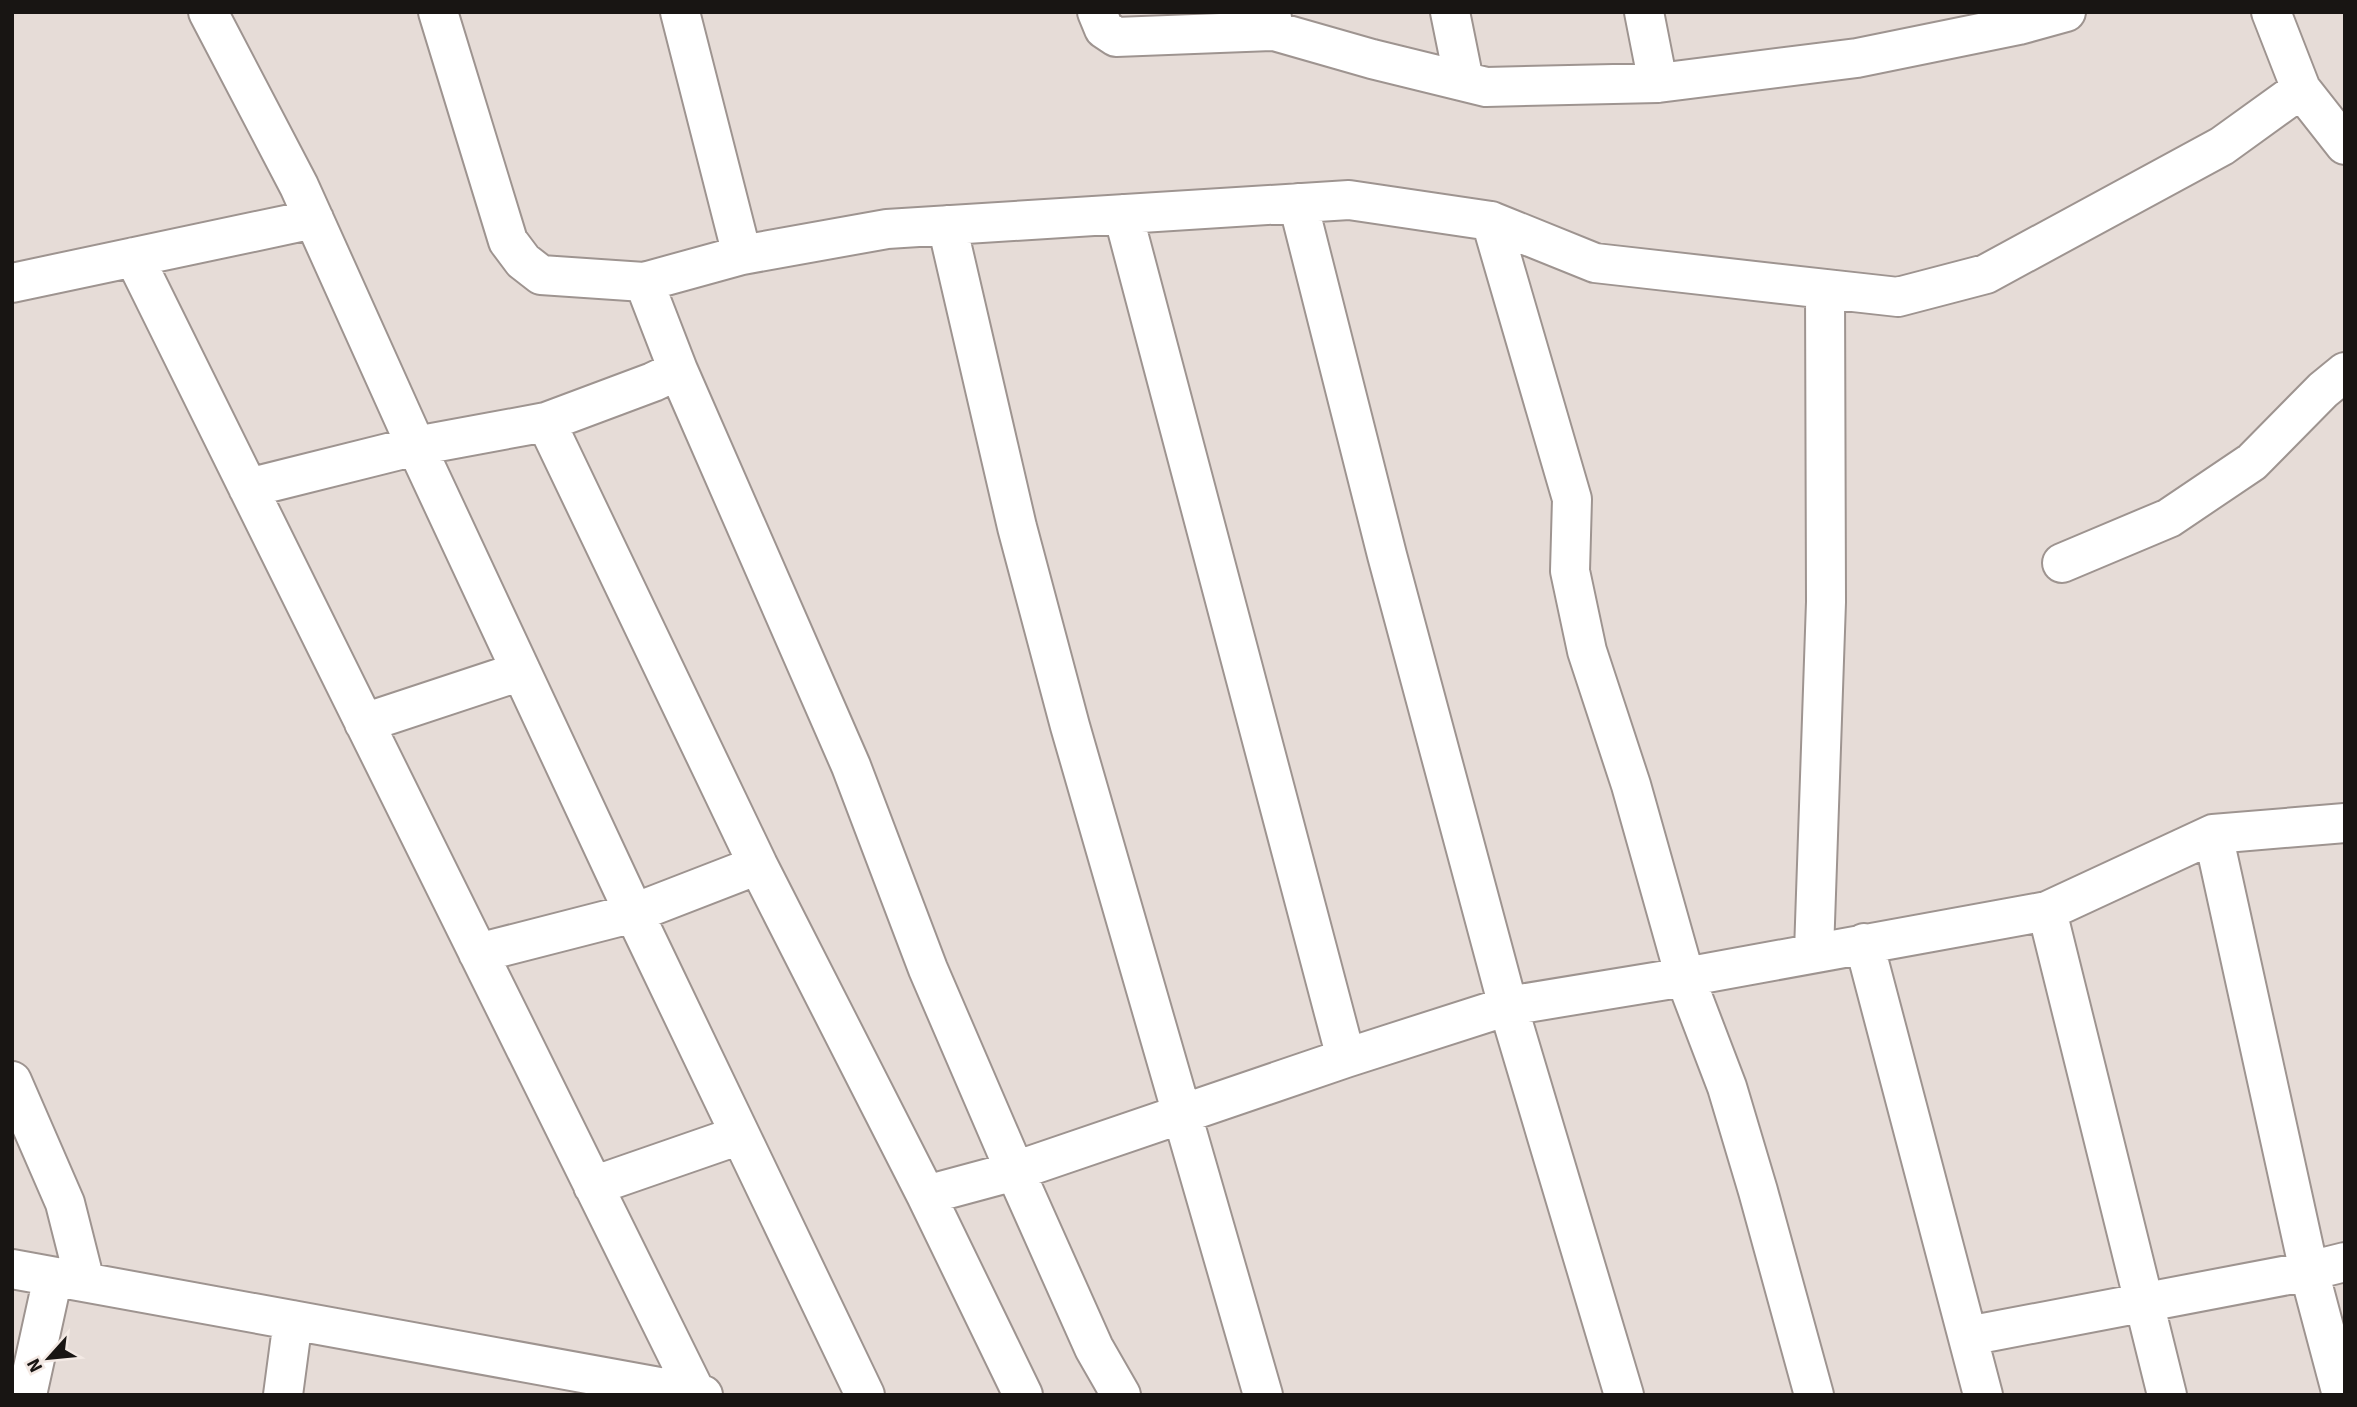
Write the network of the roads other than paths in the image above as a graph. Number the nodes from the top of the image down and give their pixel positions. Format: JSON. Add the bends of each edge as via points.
{"nodes":[{"id":1,"x":208,"y":12,"type":"edge"},
{"id":2,"x":438,"y":12,"type":"edge"},
{"id":3,"x":680,"y":12,"type":"edge"},
{"id":4,"x":1097,"y":12,"type":"edge"},
{"id":5,"x":1450,"y":12,"type":"edge"},
{"id":6,"x":1644,"y":12,"type":"edge"},
{"id":7,"x":2271,"y":12,"type":"edge"},
{"id":8,"x":2063,"y":13,"type":"edge"},
{"id":9,"x":1272,"y":22,"type":"edge"},
{"id":10,"x":1464,"y":81,"type":"junction"},
{"id":11,"x":1658,"y":83,"type":"junction"},
{"id":12,"x":2301,"y":89,"type":"junction"},
{"id":13,"x":2345,"y":145,"type":"edge"},
{"id":14,"x":1298,"y":203,"type":"junction"},
{"id":15,"x":1123,"y":214,"type":"junction"},
{"id":16,"x":314,"y":219,"type":"junction"},
{"id":17,"x":1491,"y":221,"type":"junction"},
{"id":18,"x":947,"y":225,"type":"junction"},
{"id":19,"x":742,"y":256,"type":"junction"},
{"id":20,"x":134,"y":257,"type":"junction"},
{"id":21,"x":644,"y":282,"type":"junction"},
{"id":22,"x":12,"y":284,"type":"edge"},
{"id":23,"x":1825,"y":289,"type":"junction"},
{"id":24,"x":678,"y":370,"type":"junction"},
{"id":25,"x":2345,"y":372,"type":"edge"},
{"id":26,"x":546,"y":422,"type":"junction"},
{"id":27,"x":416,"y":446,"type":"junction"},
{"id":28,"x":248,"y":488,"type":"junction"},
{"id":29,"x":2062,"y":563,"type":"dead end"},
{"id":30,"x":521,"y":671,"type":"junction"},
{"id":31,"x":364,"y":723,"type":"junction"},
{"id":32,"x":2345,"y":823,"type":"edge"},
{"id":33,"x":2213,"y":834,"type":"junction"},
{"id":34,"x":758,"y":865,"type":"junction"},
{"id":35,"x":2047,"y":911,"type":"junction"},
{"id":36,"x":634,"y":914,"type":"junction"},
{"id":37,"x":1864,"y":943,"type":"junction"},
{"id":38,"x":478,"y":953,"type":"junction"},
{"id":39,"x":1814,"y":953,"type":"junction"},
{"id":40,"x":1685,"y":977,"type":"junction"},
{"id":41,"x":1508,"y":1006,"type":"junction"},
{"id":42,"x":1346,"y":1058,"type":"junction"},
{"id":43,"x":12,"y":1081,"type":"edge"},
{"id":44,"x":1180,"y":1114,"type":"junction"},
{"id":45,"x":740,"y":1135,"type":"junction"},
{"id":46,"x":1015,"y":1171,"type":"junction"},
{"id":47,"x":593,"y":1186,"type":"junction"},
{"id":48,"x":926,"y":1195,"type":"junction"},
{"id":49,"x":2345,"y":1262,"type":"edge"},
{"id":50,"x":12,"y":1269,"type":"edge"},
{"id":51,"x":2309,"y":1271,"type":"junction"},
{"id":52,"x":69,"y":1280,"type":"junction"},
{"id":53,"x":2144,"y":1301,"type":"junction"},
{"id":54,"x":293,"y":1320,"type":"junction"},
{"id":55,"x":1968,"y":1336,"type":"junction"},
{"id":56,"x":545,"y":1381,"type":"edge"},
{"id":57,"x":699,"y":1394,"type":"edge"},
{"id":58,"x":27,"y":1395,"type":"edge"},
{"id":59,"x":282,"y":1395,"type":"edge"},
{"id":60,"x":866,"y":1395,"type":"edge"},
{"id":61,"x":1023,"y":1395,"type":"edge"},
{"id":62,"x":1121,"y":1395,"type":"edge"},
{"id":63,"x":1263,"y":1395,"type":"edge"},
{"id":64,"x":1624,"y":1395,"type":"edge"},
{"id":65,"x":1814,"y":1395,"type":"edge"},
{"id":66,"x":1983,"y":1395,"type":"edge"},
{"id":67,"x":2168,"y":1395,"type":"edge"},
{"id":68,"x":2342,"y":1395,"type":"edge"}],
"edges":[{"from":1,"to":16,"type":"street"},
{"from":2,"to":21,"type":"street","via":[[509,241],[523,261],[541,275]]},
{"from":3,"to":19,"type":"street"},
{"from":4,"to":9,"type":"street","via":[[1104,29],[1116,37]]},
{"from":5,"to":10,"type":"street"},
{"from":6,"to":11,"type":"street"},
{"from":7,"to":12,"type":"street"},
{"from":8,"to":11,"type":"street","via":[[1857,58]]},
{"from":9,"to":10,"type":"street","via":[[1372,59]]},
{"from":10,"to":11,"type":"street","via":[[1486,87]]},
{"from":12,"to":13,"type":"street"},
{"from":12,"to":23,"type":"street","via":[[2222,146],[1986,274],[1898,296]]},
{"from":14,"to":15,"type":"street"},
{"from":14,"to":17,"type":"street","via":[[1349,200]]},
{"from":14,"to":41,"type":"street"},
{"from":15,"to":18,"type":"street"},
{"from":15,"to":42,"type":"street"},
{"from":16,"to":20,"type":"street"},
{"from":16,"to":27,"type":"street"},
{"from":17,"to":23,"type":"street","via":[[1595,263]]},
{"from":17,"to":40,"type":"street","via":[[1572,499],[1570,571],[1587,651],[1631,785]]},
{"from":18,"to":19,"type":"street","via":[[887,229]]},
{"from":18,"to":44,"type":"street","via":[[1017,527]]},
{"from":19,"to":21,"type":"street"},
{"from":20,"to":22,"type":"street"},
{"from":20,"to":28,"type":"street"},
{"from":21,"to":24,"type":"street"},
{"from":23,"to":39,"type":"street","via":[[1826,602]]},
{"from":24,"to":26,"type":"street"},
{"from":24,"to":46,"type":"street","via":[[851,766],[928,969]]},
{"from":25,"to":29,"type":"street","via":[[2252,462],[2169,517]]},
{"from":26,"to":27,"type":"street"},
{"from":26,"to":34,"type":"street"},
{"from":27,"to":28,"type":"street"},
{"from":27,"to":30,"type":"street"},
{"from":28,"to":31,"type":"street"},
{"from":30,"to":31,"type":"street"},
{"from":30,"to":36,"type":"street"},
{"from":31,"to":38,"type":"street"},
{"from":32,"to":33,"type":"street"},
{"from":33,"to":35,"type":"street"},
{"from":33,"to":51,"type":"street"},
{"from":34,"to":36,"type":"street"},
{"from":34,"to":48,"type":"street"},
{"from":35,"to":37,"type":"street"},
{"from":35,"to":53,"type":"street"},
{"from":36,"to":38,"type":"street"},
{"from":36,"to":45,"type":"street"},
{"from":37,"to":39,"type":"street"},
{"from":37,"to":55,"type":"street"},
{"from":38,"to":47,"type":"street"},
{"from":39,"to":40,"type":"street"},
{"from":40,"to":41,"type":"street"},
{"from":40,"to":65,"type":"street","via":[[1727,1087]]},
{"from":41,"to":42,"type":"street"},
{"from":41,"to":64,"type":"street"},
{"from":42,"to":44,"type":"street"},
{"from":43,"to":52,"type":"street","via":[[65,1203]]},
{"from":44,"to":46,"type":"street"},
{"from":44,"to":63,"type":"street"},
{"from":45,"to":47,"type":"street"},
{"from":45,"to":60,"type":"street"},
{"from":46,"to":48,"type":"street"},
{"from":46,"to":62,"type":"street","via":[[1094,1348]]},
{"from":47,"to":57,"type":"street"},
{"from":48,"to":61,"type":"street"},
{"from":49,"to":51,"type":"street"},
{"from":50,"to":52,"type":"street"},
{"from":51,"to":53,"type":"street"},
{"from":51,"to":68,"type":"street"},
{"from":52,"to":54,"type":"street"},
{"from":52,"to":58,"type":"street"},
{"from":53,"to":55,"type":"street"},
{"from":53,"to":67,"type":"street"},
{"from":54,"to":56,"type":"street"},
{"from":54,"to":59,"type":"street"},
{"from":55,"to":66,"type":"street"},
{"from":56,"to":57,"type":"street"}]}
